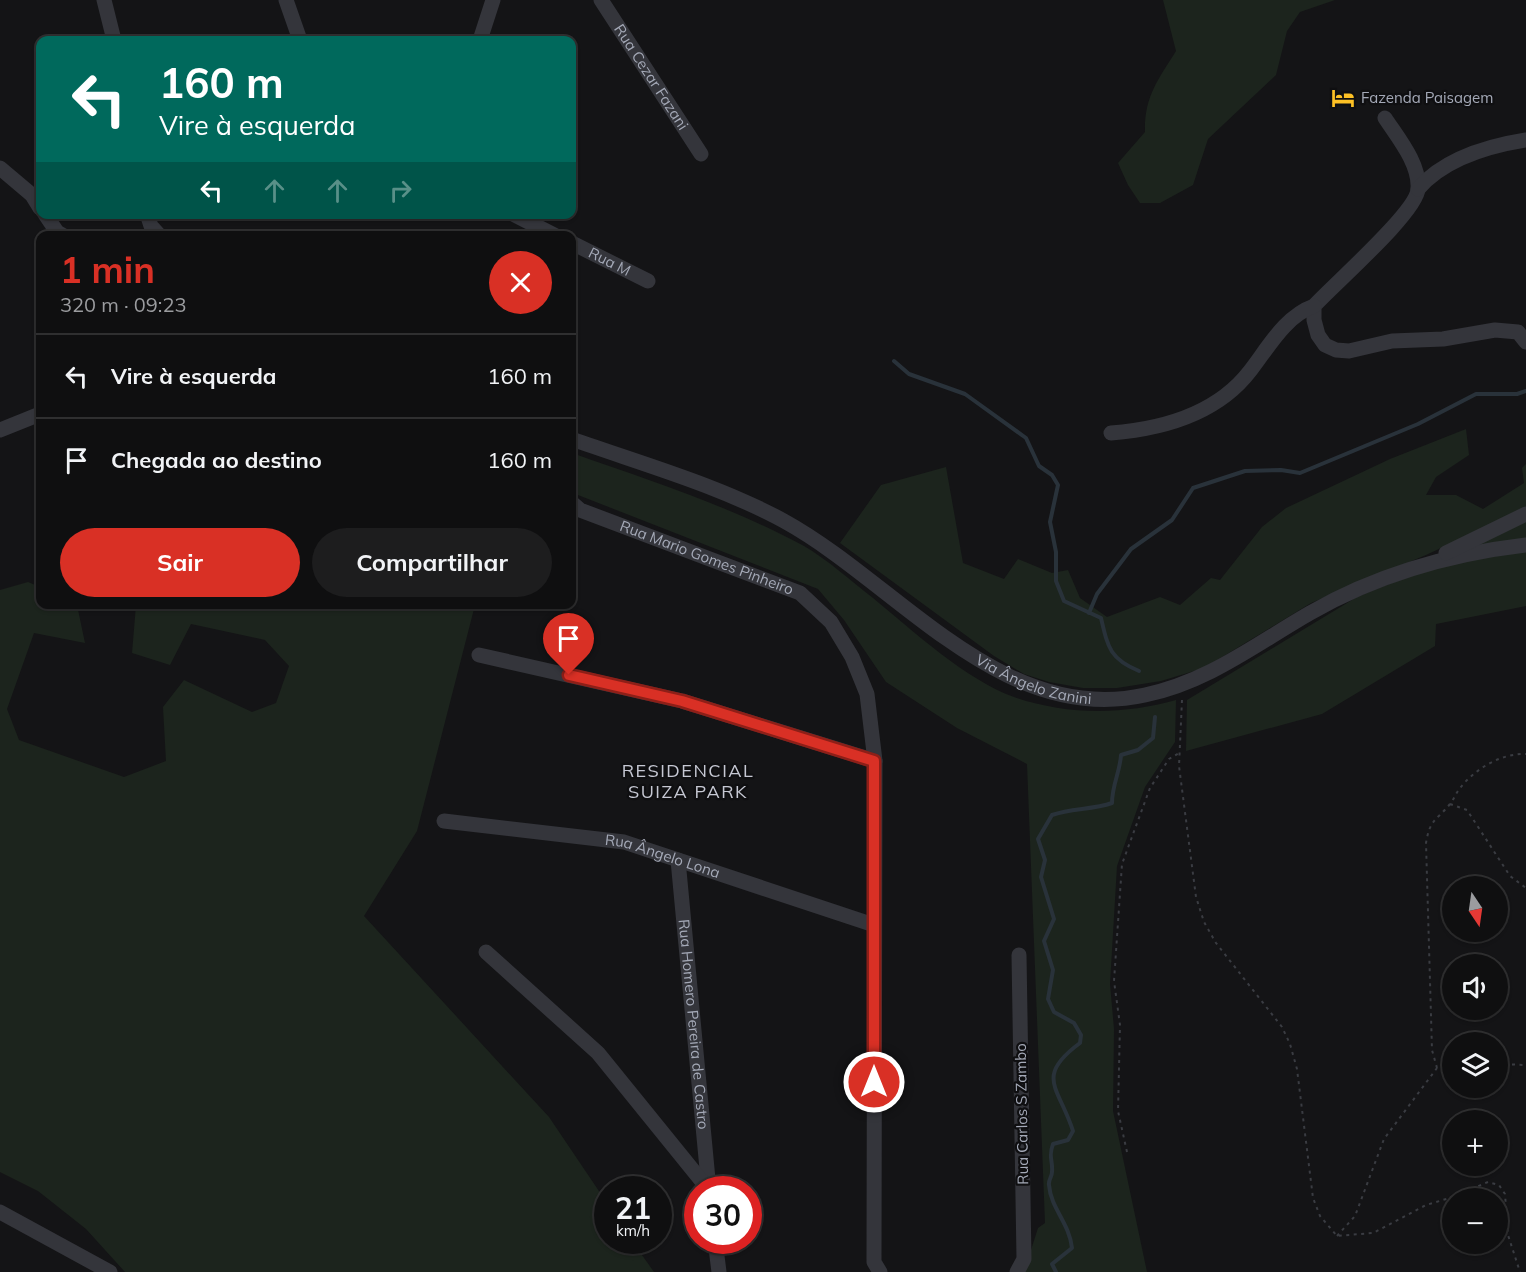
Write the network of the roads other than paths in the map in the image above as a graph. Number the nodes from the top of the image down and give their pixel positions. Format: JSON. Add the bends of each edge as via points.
{"nodes":[{"id":1,"x":104,"y":0,"type":"edge"},
{"id":2,"x":286,"y":0,"type":"edge"},
{"id":3,"x":493,"y":0,"type":"edge"},
{"id":4,"x":601,"y":0,"type":"edge"},
{"id":5,"x":113,"y":36,"type":"edge"},
{"id":6,"x":299,"y":36,"type":"edge"},
{"id":7,"x":481,"y":36,"type":"edge"},
{"id":8,"x":1385,"y":118,"type":"dead end"},
{"id":9,"x":1526,"y":140,"type":"edge"},
{"id":10,"x":701,"y":154,"type":"dead end"},
{"id":11,"x":0,"y":168,"type":"edge"},
{"id":12,"x":1418,"y":189,"type":"junction"},
{"id":13,"x":36,"y":202,"type":"edge"},
{"id":14,"x":523,"y":219,"type":"edge"},
{"id":15,"x":546,"y":231,"type":"edge"},
{"id":16,"x":576,"y":245,"type":"edge"},
{"id":17,"x":648,"y":281,"type":"dead end"},
{"id":18,"x":1314,"y":306,"type":"junction"},
{"id":19,"x":1523,"y":331,"type":"edge"},
{"id":20,"x":36,"y":416,"type":"edge"},
{"id":21,"x":0,"y":430,"type":"edge"},
{"id":22,"x":1111,"y":433,"type":"dead end"},
{"id":23,"x":576,"y":440,"type":"edge"},
{"id":24,"x":576,"y":506,"type":"edge"},
{"id":25,"x":1526,"y":514,"type":"edge"},
{"id":26,"x":1526,"y":545,"type":"edge"},
{"id":27,"x":1430,"y":561,"type":"junction"},
{"id":28,"x":480,"y":655,"type":"dead end"},
{"id":29,"x":874,"y":761,"type":"junction"},
{"id":30,"x":444,"y":821,"type":"dead end"},
{"id":31,"x":678,"y":860,"type":"junction"},
{"id":32,"x":874,"y":925,"type":"junction"},
{"id":33,"x":486,"y":952,"type":"dead end"},
{"id":34,"x":1019,"y":955,"type":"dead end"},
{"id":35,"x":698,"y":1176,"type":"edge"},
{"id":36,"x":708,"y":1176,"type":"edge"},
{"id":37,"x":0,"y":1212,"type":"edge"},
{"id":38,"x":717,"y":1254,"type":"edge"},
{"id":39,"x":110,"y":1272,"type":"edge"},
{"id":40,"x":719,"y":1272,"type":"edge"},
{"id":41,"x":880,"y":1272,"type":"edge"},
{"id":42,"x":1017,"y":1272,"type":"edge"}],
"edges":[{"from":1,"to":5,"type":"street"},
{"from":2,"to":6,"type":"street"},
{"from":3,"to":7,"type":"street"},
{"from":4,"to":10,"type":"street","name":"Rua Cezar Fazani"},
{"from":8,"to":12,"type":"street","via":[[1404,146]]},
{"from":9,"to":12,"type":"street","via":[[1487,148],[1432,173]]},
{"from":11,"to":13,"type":"street"},
{"from":12,"to":18,"type":"street","via":[[1415,199],[1392,227]]},
{"from":14,"to":15,"type":"street"},
{"from":16,"to":17,"type":"street","name":"Rua M"},
{"from":18,"to":19,"type":"street","via":[[1318,335],[1325,345],[1336,350],[1496,330]]},
{"from":18,"to":22,"type":"street","via":[[1288,323],[1227,396],[1197,414]]},
{"from":20,"to":21,"type":"street"},
{"from":23,"to":27,"type":"street","name":"Via Ângelo Zanini","via":[[697,484],[783,521],[844,560],[972,656],[1036,689],[1107,699],[1143,696],[1183,685],[1217,670],[1350,592]]},
{"from":24,"to":29,"type":"street","name":"Rua Mario Gomes Pinheiro","via":[[800,593],[831,622],[852,657],[867,694]]},
{"from":25,"to":27,"type":"street"},
{"from":26,"to":27,"type":"street","name":"Via Ângelo Zanini"},
{"from":28,"to":29,"type":"street","via":[[682,701]]},
{"from":29,"to":32,"type":"street"},
{"from":30,"to":31,"type":"street","name":"Rua Ângelo Lona","via":[[624,842]]},
{"from":31,"to":32,"type":"street","name":"Rua Ângelo Lona"},
{"from":31,"to":36,"type":"street","name":"Rua Homero Pereira de Castro"},
{"from":32,"to":41,"type":"street","via":[[874,1262]]},
{"from":33,"to":35,"type":"street","via":[[598,1053]]},
{"from":34,"to":42,"type":"street","name":"Rua Carlos S Zambo","via":[[1024,1259]]},
{"from":37,"to":39,"type":"street"},
{"from":38,"to":40,"type":"street"}]}
